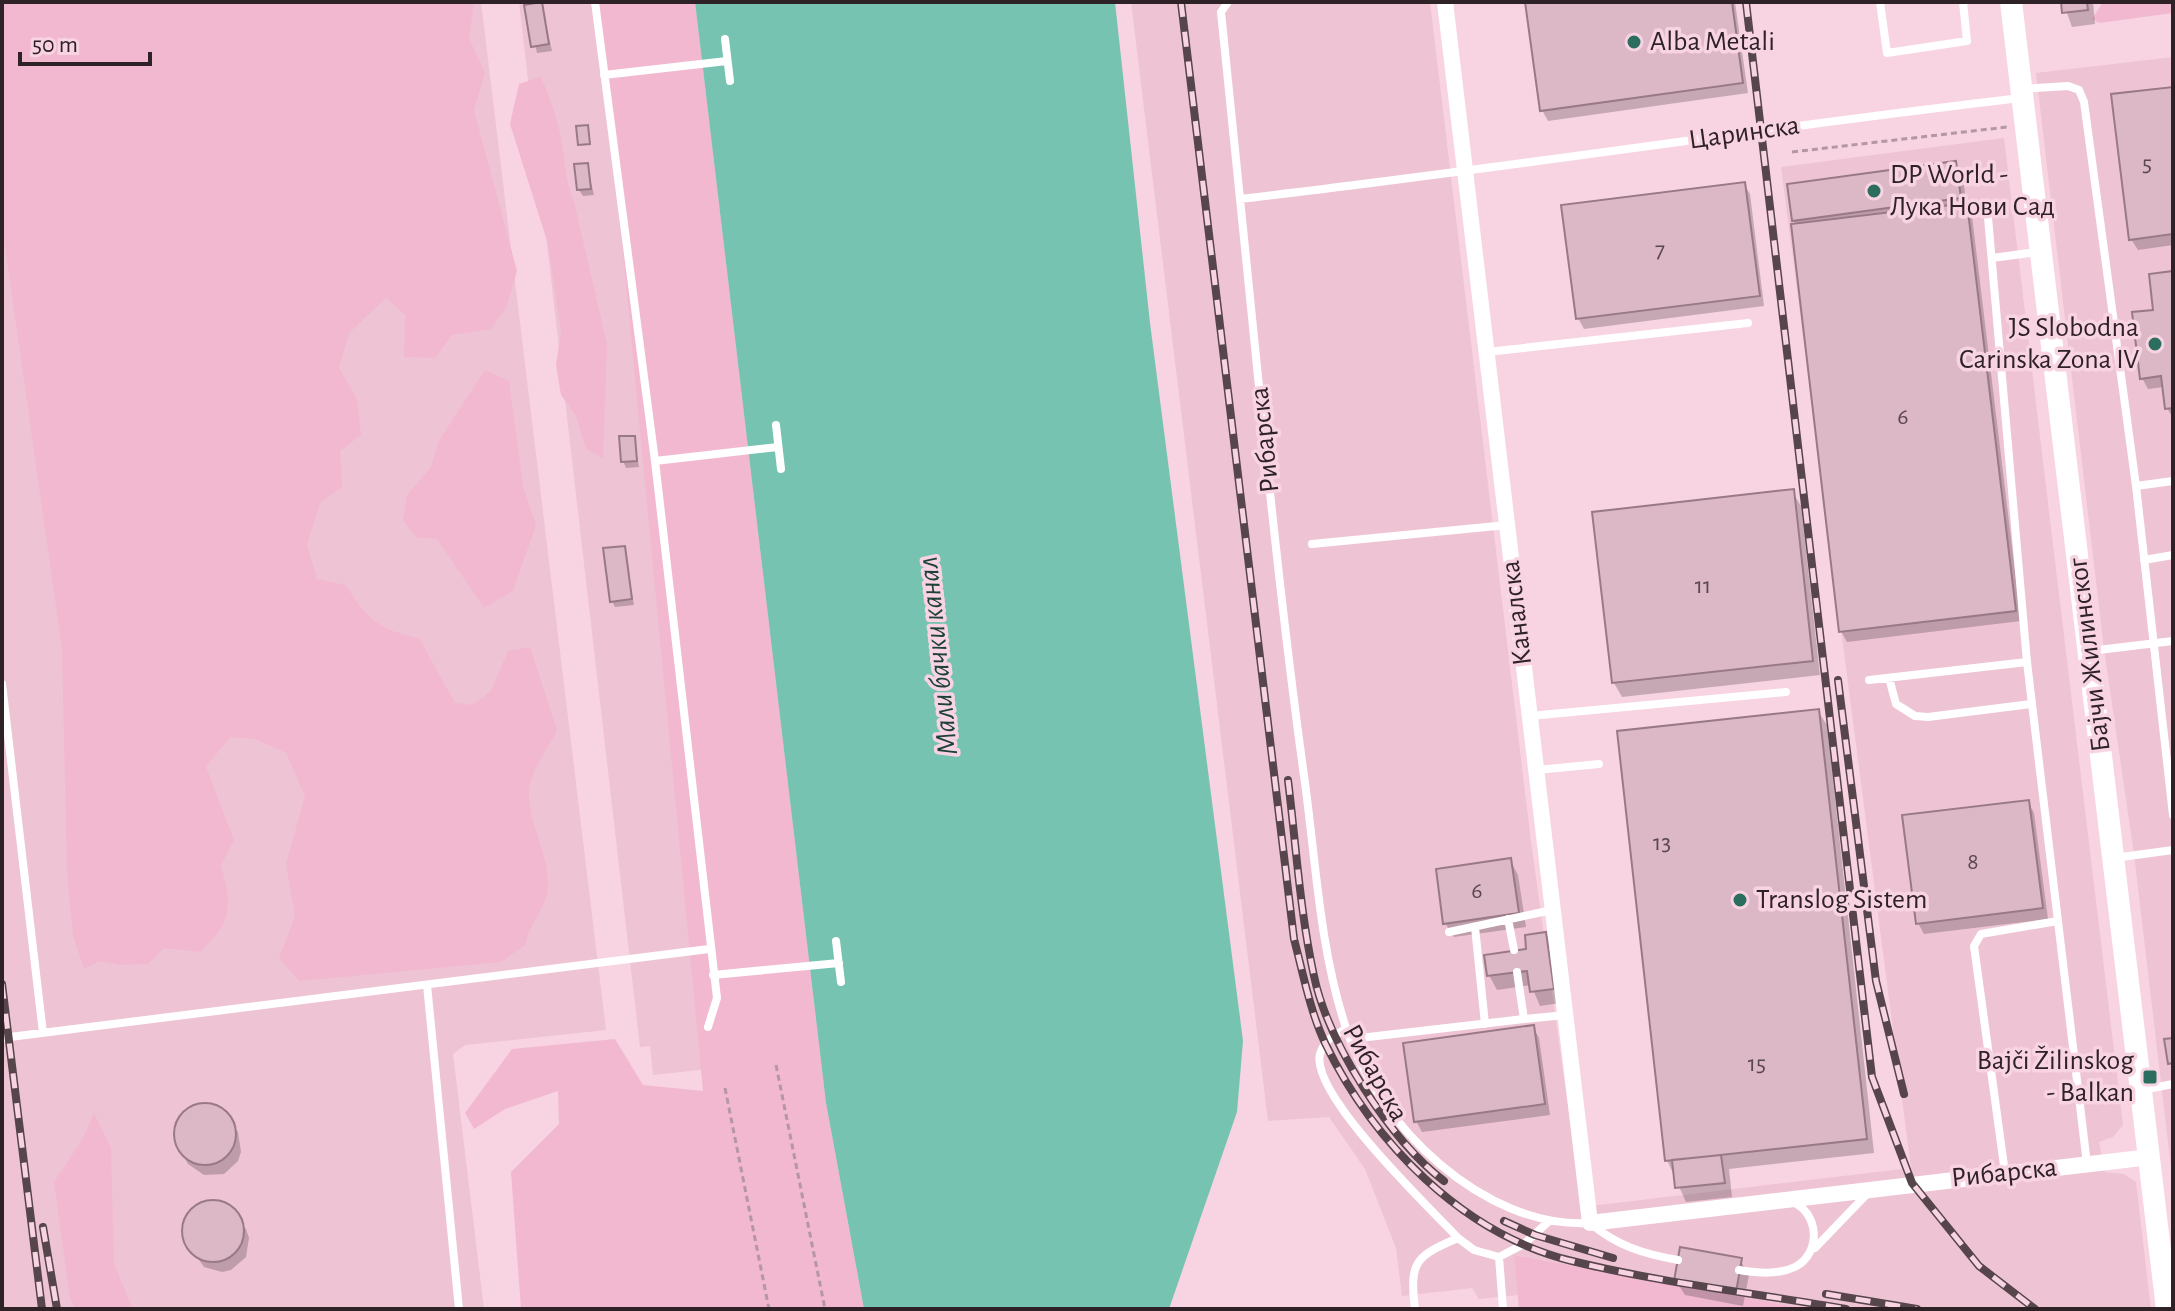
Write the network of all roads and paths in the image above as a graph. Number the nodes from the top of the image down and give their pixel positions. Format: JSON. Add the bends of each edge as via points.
{"nodes":[{"id":1,"x":595,"y":2,"type":"edge"},
{"id":2,"x":1228,"y":2,"type":"edge"},
{"id":3,"x":1445,"y":2,"type":"edge"},
{"id":4,"x":1880,"y":2,"type":"edge"},
{"id":5,"x":1963,"y":2,"type":"edge"},
{"id":6,"x":2011,"y":2,"type":"edge"},
{"id":7,"x":725,"y":39,"type":"dead end"},
{"id":8,"x":727,"y":61,"type":"junction"},
{"id":9,"x":604,"y":75,"type":"junction"},
{"id":10,"x":730,"y":81,"type":"dead end"},
{"id":11,"x":2022,"y":93,"type":"junction"},
{"id":12,"x":2011,"y":126,"type":"dead end"},
{"id":13,"x":1792,"y":152,"type":"dead end"},
{"id":14,"x":1466,"y":173,"type":"junction"},
{"id":15,"x":1240,"y":199,"type":"junction"},
{"id":16,"x":1987,"y":206,"type":"dead end"},
{"id":17,"x":2042,"y":251,"type":"junction"},
{"id":18,"x":1992,"y":258,"type":"junction"},
{"id":19,"x":1748,"y":323,"type":"dead end"},
{"id":20,"x":1487,"y":352,"type":"junction"},
{"id":21,"x":776,"y":425,"type":"dead end"},
{"id":22,"x":778,"y":447,"type":"junction"},
{"id":23,"x":655,"y":461,"type":"junction"},
{"id":24,"x":781,"y":469,"type":"dead end"},
{"id":25,"x":2173,"y":481,"type":"edge"},
{"id":26,"x":2136,"y":486,"type":"junction"},
{"id":27,"x":1507,"y":525,"type":"junction"},
{"id":28,"x":1312,"y":544,"type":"dead end"},
{"id":29,"x":2173,"y":555,"type":"edge"},
{"id":30,"x":2144,"y":560,"type":"junction"},
{"id":31,"x":2173,"y":641,"type":"edge"},
{"id":32,"x":2154,"y":642,"type":"junction"},
{"id":33,"x":2089,"y":651,"type":"junction"},
{"id":34,"x":2027,"y":662,"type":"junction"},
{"id":35,"x":1889,"y":678,"type":"junction"},
{"id":36,"x":1869,"y":680,"type":"dead end"},
{"id":37,"x":2,"y":684,"type":"edge"},
{"id":38,"x":1786,"y":692,"type":"dead end"},
{"id":39,"x":2031,"y":704,"type":"junction"},
{"id":40,"x":1530,"y":716,"type":"junction"},
{"id":41,"x":1599,"y":764,"type":"dead end"},
{"id":42,"x":1536,"y":770,"type":"junction"},
{"id":43,"x":2173,"y":815,"type":"edge"},
{"id":44,"x":2173,"y":850,"type":"edge"},
{"id":45,"x":2114,"y":858,"type":"junction"},
{"id":46,"x":1553,"y":910,"type":"junction"},
{"id":47,"x":1508,"y":919,"type":"junction"},
{"id":48,"x":2058,"y":921,"type":"junction"},
{"id":49,"x":1475,"y":927,"type":"junction"},
{"id":50,"x":1449,"y":932,"type":"dead end"},
{"id":51,"x":836,"y":941,"type":"dead end"},
{"id":52,"x":709,"y":949,"type":"junction"},
{"id":53,"x":1514,"y":950,"type":"dead end"},
{"id":54,"x":839,"y":963,"type":"junction"},
{"id":55,"x":1517,"y":972,"type":"dead end"},
{"id":56,"x":713,"y":975,"type":"junction"},
{"id":57,"x":841,"y":982,"type":"dead end"},
{"id":58,"x":427,"y":985,"type":"junction"},
{"id":59,"x":1566,"y":1015,"type":"junction"},
{"id":60,"x":1524,"y":1019,"type":"junction"},
{"id":61,"x":1485,"y":1024,"type":"junction"},
{"id":62,"x":708,"y":1027,"type":"dead end"},
{"id":63,"x":1346,"y":1029,"type":"junction"},
{"id":64,"x":43,"y":1033,"type":"junction"},
{"id":65,"x":2,"y":1038,"type":"edge"},
{"id":66,"x":1351,"y":1039,"type":"junction"},
{"id":67,"x":776,"y":1065,"type":"dead end"},
{"id":68,"x":2173,"y":1084,"type":"edge"},
{"id":69,"x":725,"y":1088,"type":"dead end"},
{"id":70,"x":2141,"y":1090,"type":"junction"},
{"id":71,"x":2150,"y":1157,"type":"junction"},
{"id":72,"x":2087,"y":1164,"type":"junction"},
{"id":73,"x":2005,"y":1173,"type":"junction"},
{"id":74,"x":1882,"y":1187,"type":"junction"},
{"id":75,"x":1783,"y":1199,"type":"junction"},
{"id":76,"x":1548,"y":1222,"type":"junction"},
{"id":77,"x":1590,"y":1223,"type":"junction"},
{"id":78,"x":1458,"y":1238,"type":"junction"},
{"id":79,"x":1809,"y":1255,"type":"junction"},
{"id":80,"x":1499,"y":1257,"type":"junction"},
{"id":81,"x":1678,"y":1260,"type":"dead end"},
{"id":82,"x":1739,"y":1270,"type":"dead end"},
{"id":83,"x":459,"y":1309,"type":"edge"},
{"id":84,"x":769,"y":1309,"type":"edge"},
{"id":85,"x":825,"y":1309,"type":"edge"},
{"id":86,"x":1415,"y":1309,"type":"edge"},
{"id":87,"x":1503,"y":1309,"type":"edge"},
{"id":88,"x":2167,"y":1309,"type":"edge"}],
"edges":[{"from":1,"to":9,"type":"lane"},
{"from":2,"to":15,"type":"lane","name":"Рибарска","via":[[1221,12]]},
{"from":3,"to":14,"type":"street","name":"Каналска"},
{"from":4,"to":5,"type":"lane","via":[[1887,53],[1967,41]]},
{"from":6,"to":11,"type":"street","name":"Бајчи Жилинског"},
{"from":7,"to":8,"type":"lane"},
{"from":8,"to":9,"type":"lane"},
{"from":8,"to":10,"type":"lane"},
{"from":9,"to":23,"type":"lane"},
{"from":11,"to":14,"type":"lane","name":"Царинска"},
{"from":11,"to":17,"type":"street","name":"Бајчи Жилинског"},
{"from":11,"to":26,"type":"lane","name":"Царинска","via":[[2068,86],[2079,90],[2084,102]]},
{"from":12,"to":13,"type":"path"},
{"from":14,"to":15,"type":"lane","name":"Царинска"},
{"from":14,"to":20,"type":"street","name":"Каналска"},
{"from":15,"to":63,"type":"lane","name":"Рибарска","via":[[1285,638],[1330,966]]},
{"from":16,"to":18,"type":"lane"},
{"from":17,"to":18,"type":"lane"},
{"from":17,"to":33,"type":"street","name":"Бајчи Жилинског"},
{"from":18,"to":34,"type":"lane"},
{"from":19,"to":20,"type":"lane"},
{"from":20,"to":27,"type":"street","name":"Каналска"},
{"from":21,"to":22,"type":"lane"},
{"from":22,"to":23,"type":"lane"},
{"from":22,"to":24,"type":"lane"},
{"from":23,"to":52,"type":"lane"},
{"from":25,"to":26,"type":"lane"},
{"from":26,"to":30,"type":"lane","name":"Царинска"},
{"from":27,"to":28,"type":"lane"},
{"from":27,"to":40,"type":"street","name":"Каналска"},
{"from":29,"to":30,"type":"lane"},
{"from":30,"to":32,"type":"lane","name":"Царинска"},
{"from":31,"to":32,"type":"lane"},
{"from":32,"to":33,"type":"lane"},
{"from":32,"to":43,"type":"lane","name":"Царинска"},
{"from":33,"to":45,"type":"street","name":"Бајчи Жилинског"},
{"from":34,"to":35,"type":"lane"},
{"from":34,"to":39,"type":"lane"},
{"from":35,"to":36,"type":"lane"},
{"from":35,"to":39,"type":"lane","via":[[1896,704],[1915,716]]},
{"from":37,"to":64,"type":"lane"},
{"from":38,"to":40,"type":"lane"},
{"from":39,"to":48,"type":"lane"},
{"from":40,"to":42,"type":"street","name":"Каналска"},
{"from":41,"to":42,"type":"lane"},
{"from":42,"to":46,"type":"street","name":"Каналска"},
{"from":44,"to":45,"type":"lane"},
{"from":45,"to":70,"type":"street","name":"Бајчи Жилинског"},
{"from":46,"to":47,"type":"lane"},
{"from":46,"to":59,"type":"street","name":"Каналска"},
{"from":47,"to":49,"type":"lane"},
{"from":47,"to":53,"type":"lane"},
{"from":48,"to":72,"type":"lane"},
{"from":48,"to":73,"type":"lane","via":[[1981,934],[1974,946]]},
{"from":49,"to":50,"type":"lane"},
{"from":49,"to":61,"type":"lane"},
{"from":51,"to":54,"type":"lane"},
{"from":52,"to":56,"type":"lane"},
{"from":52,"to":58,"type":"lane"},
{"from":54,"to":56,"type":"lane"},
{"from":54,"to":57,"type":"lane"},
{"from":55,"to":60,"type":"lane"},
{"from":56,"to":62,"type":"lane","via":[[717,998]]},
{"from":58,"to":64,"type":"lane"},
{"from":58,"to":83,"type":"lane"},
{"from":59,"to":60,"type":"lane"},
{"from":59,"to":77,"type":"street","name":"Каналска"},
{"from":60,"to":61,"type":"lane"},
{"from":61,"to":66,"type":"lane"},
{"from":63,"to":66,"type":"lane","name":"Рибарска"},
{"from":63,"to":78,"type":"lane","via":[[1325,1042],[1319,1057],[1326,1080],[1360,1134]]},
{"from":64,"to":65,"type":"lane"},
{"from":66,"to":76,"type":"lane","name":"Рибарска","via":[[1374,1083],[1415,1140],[1494,1203]]},
{"from":67,"to":85,"type":"path"},
{"from":68,"to":70,"type":"lane"},
{"from":69,"to":84,"type":"path"},
{"from":70,"to":71,"type":"street","name":"Бајчи Жилинског"},
{"from":71,"to":72,"type":"street","name":"Рибарска"},
{"from":71,"to":88,"type":"street","name":"Бајчи Жилинског"},
{"from":72,"to":73,"type":"street","name":"Рибарска"},
{"from":73,"to":74,"type":"street","name":"Рибарска"},
{"from":74,"to":75,"type":"street","name":"Рибарска"},
{"from":74,"to":79,"type":"lane","via":[[1863,1196]]},
{"from":75,"to":77,"type":"street","name":"Рибарска"},
{"from":75,"to":79,"type":"lane","via":[[1801,1205],[1811,1220],[1816,1238]]},
{"from":76,"to":77,"type":"lane","name":"Рибарска"},
{"from":76,"to":80,"type":"lane"},
{"from":77,"to":81,"type":"lane","via":[[1639,1253]]},
{"from":78,"to":80,"type":"lane","via":[[1474,1250]]},
{"from":78,"to":86,"type":"lane","via":[[1419,1257],[1413,1270]]},
{"from":79,"to":82,"type":"lane","via":[[1781,1272]]},
{"from":80,"to":87,"type":"lane"}]}
